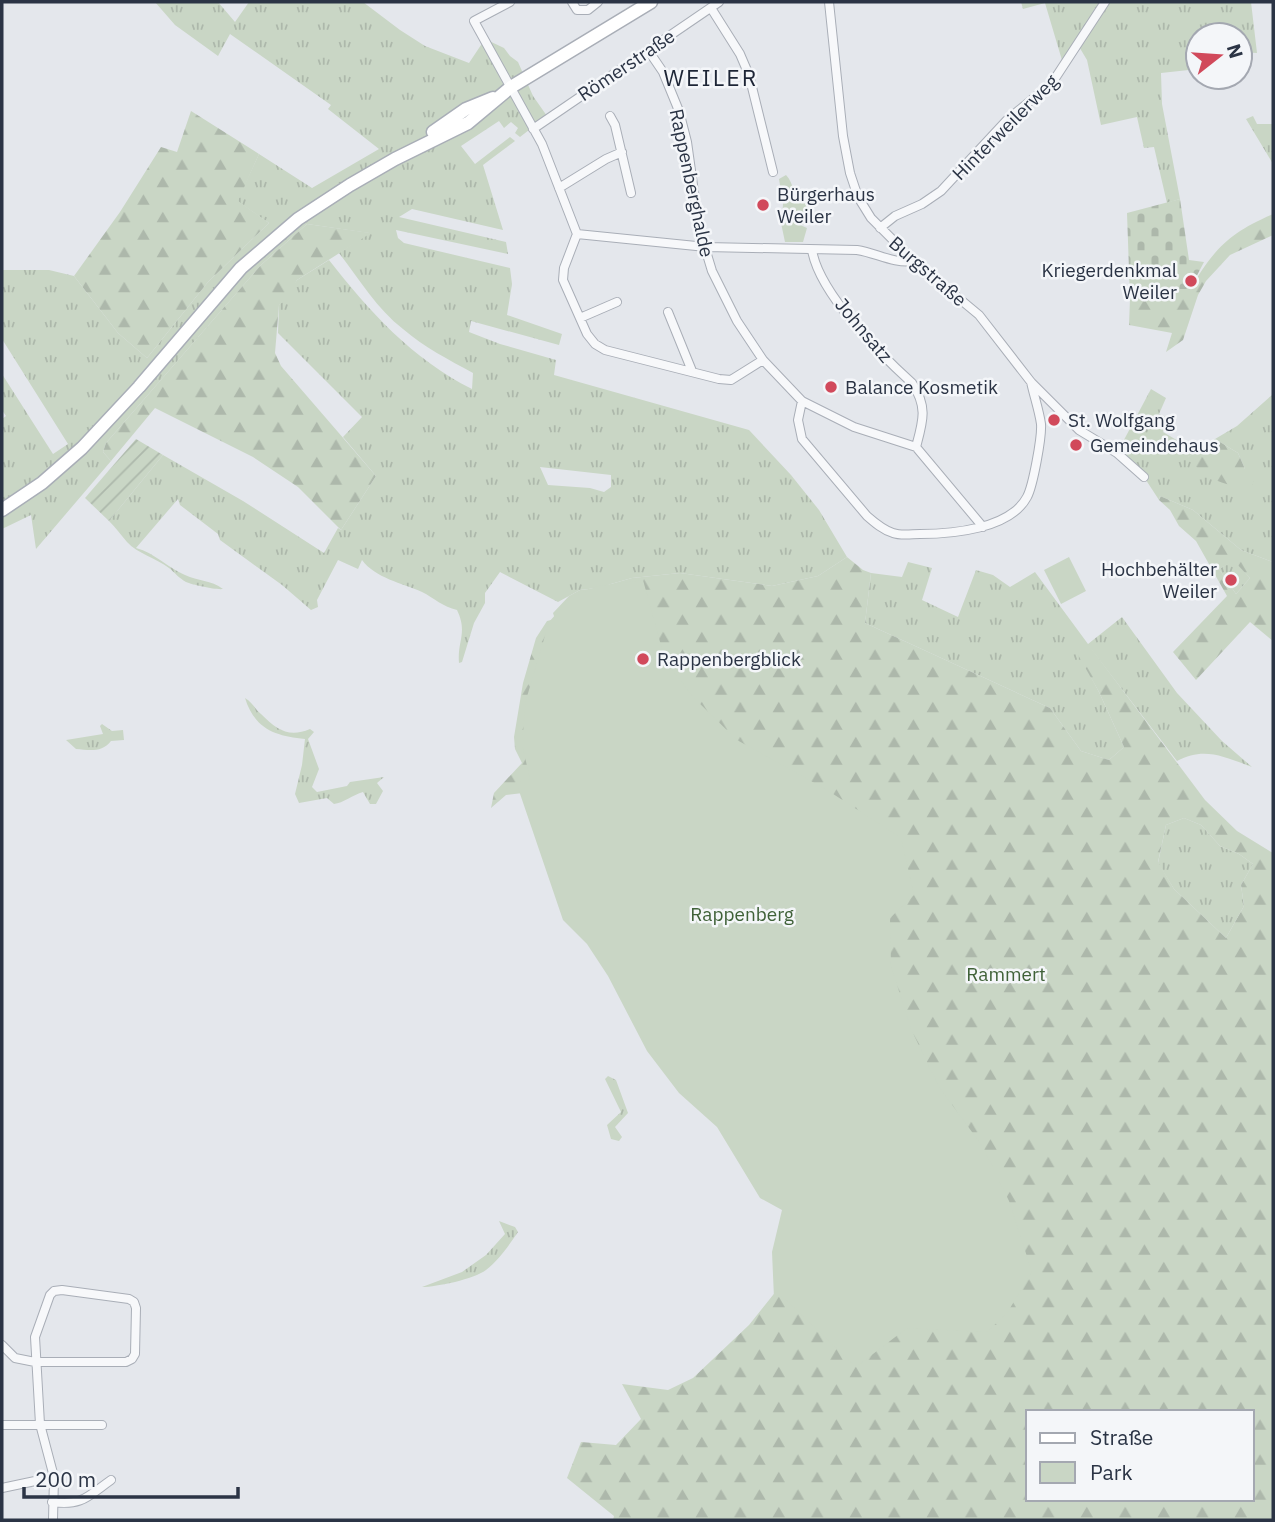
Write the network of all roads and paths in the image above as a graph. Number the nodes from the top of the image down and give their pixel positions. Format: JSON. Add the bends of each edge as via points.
{"nodes":[{"id":1,"x":510,"y":2,"type":"edge"},
{"id":2,"x":572,"y":2,"type":"edge"},
{"id":3,"x":598,"y":2,"type":"edge"},
{"id":4,"x":651,"y":2,"type":"edge"},
{"id":5,"x":719,"y":2,"type":"edge"},
{"id":6,"x":829,"y":2,"type":"edge"},
{"id":7,"x":1105,"y":2,"type":"edge"},
{"id":8,"x":711,"y":8,"type":"junction"},
{"id":9,"x":648,"y":50,"type":"junction"},
{"id":10,"x":511,"y":87,"type":"junction"},
{"id":11,"x":610,"y":116,"type":"dead end"},
{"id":12,"x":533,"y":129,"type":"junction"},
{"id":13,"x":622,"y":152,"type":"junction"},
{"id":14,"x":773,"y":172,"type":"dead end"},
{"id":15,"x":559,"y":188,"type":"junction"},
{"id":16,"x":631,"y":193,"type":"dead end"},
{"id":17,"x":880,"y":228,"type":"junction"},
{"id":18,"x":578,"y":234,"type":"junction"},
{"id":19,"x":706,"y":247,"type":"junction"},
{"id":20,"x":812,"y":250,"type":"junction"},
{"id":21,"x":914,"y":261,"type":"junction"},
{"id":22,"x":617,"y":302,"type":"dead end"},
{"id":23,"x":668,"y":312,"type":"dead end"},
{"id":24,"x":580,"y":318,"type":"junction"},
{"id":25,"x":762,"y":360,"type":"junction"},
{"id":26,"x":692,"y":371,"type":"junction"},
{"id":27,"x":1031,"y":382,"type":"junction"},
{"id":28,"x":802,"y":401,"type":"junction"},
{"id":29,"x":916,"y":447,"type":"junction"},
{"id":30,"x":1144,"y":477,"type":"dead end"},
{"id":31,"x":2,"y":510,"type":"edge"},
{"id":32,"x":983,"y":527,"type":"junction"},
{"id":33,"x":2,"y":1345,"type":"edge"},
{"id":34,"x":35,"y":1362,"type":"junction"},
{"id":35,"x":40,"y":1424,"type":"junction"},
{"id":36,"x":2,"y":1425,"type":"edge"},
{"id":37,"x":102,"y":1425,"type":"dead end"},
{"id":38,"x":54,"y":1476,"type":"junction"},
{"id":39,"x":111,"y":1480,"type":"dead end"},
{"id":40,"x":2,"y":1488,"type":"edge"},
{"id":41,"x":52,"y":1502,"type":"junction"},
{"id":42,"x":52,"y":1520,"type":"edge"}],
"edges":[{"from":1,"to":10,"type":"street","via":[[474,21]]},
{"from":2,"to":3,"type":"street","via":[[577,10],[588,10]]},
{"from":4,"to":10,"type":"main road"},
{"from":5,"to":8,"type":"street","name":"Römerstraße"},
{"from":6,"to":17,"type":"street","name":"Burgstraße","via":[[850,173],[858,197]]},
{"from":7,"to":17,"type":"street","name":"Hinterweilerweg","via":[[1052,83],[1007,120],[941,191]]},
{"from":8,"to":9,"type":"street","name":"Römerstraße"},
{"from":8,"to":14,"type":"street","via":[[749,75]]},
{"from":9,"to":12,"type":"street","name":"Römerstraße"},
{"from":9,"to":19,"type":"street","name":"Rappenberghalde","via":[[679,111]]},
{"from":10,"to":12,"type":"street"},
{"from":10,"to":31,"type":"main road","via":[[466,109],[265,245],[96,434],[50,477]]},
{"from":11,"to":13,"type":"street"},
{"from":12,"to":15,"type":"street"},
{"from":13,"to":15,"type":"street"},
{"from":13,"to":16,"type":"street"},
{"from":15,"to":18,"type":"street"},
{"from":17,"to":21,"type":"street","name":"Burgstraße"},
{"from":18,"to":19,"type":"street"},
{"from":18,"to":24,"type":"street","via":[[563,280]]},
{"from":19,"to":20,"type":"street"},
{"from":19,"to":25,"type":"street","name":"Rappenberghalde","via":[[712,271]]},
{"from":20,"to":21,"type":"street","via":[[856,250],[895,262]]},
{"from":20,"to":29,"type":"street","name":"Johnsatz","via":[[819,272],[850,319],[919,395],[924,410]]},
{"from":21,"to":27,"type":"street","name":"Burgstraße","via":[[979,315]]},
{"from":22,"to":24,"type":"street"},
{"from":23,"to":26,"type":"street"},
{"from":24,"to":26,"type":"street","via":[[595,344],[606,350]]},
{"from":25,"to":26,"type":"street","via":[[731,380]]},
{"from":25,"to":28,"type":"street","name":"Rappenberghalde"},
{"from":27,"to":30,"type":"street","name":"Burgstraße","via":[[1079,430],[1117,453]]},
{"from":27,"to":32,"type":"street","via":[[1041,426],[1032,483],[1018,509]]},
{"from":28,"to":29,"type":"street","name":"Rappenberghalde","via":[[854,427]]},
{"from":28,"to":32,"type":"street","via":[[798,420],[802,439],[879,526],[895,534]]},
{"from":29,"to":32,"type":"street"},
{"from":33,"to":34,"type":"street","via":[[15,1358]]},
{"from":34,"to":34,"type":"street","via":[[34,1336],[54,1290],[134,1302],[137,1325],[132,1359]]},
{"from":34,"to":35,"type":"street"},
{"from":35,"to":36,"type":"street"},
{"from":35,"to":37,"type":"street"},
{"from":35,"to":38,"type":"street"},
{"from":38,"to":40,"type":"street"},
{"from":38,"to":41,"type":"street"},
{"from":39,"to":41,"type":"street","via":[[71,1504]]},
{"from":41,"to":42,"type":"street"}]}
